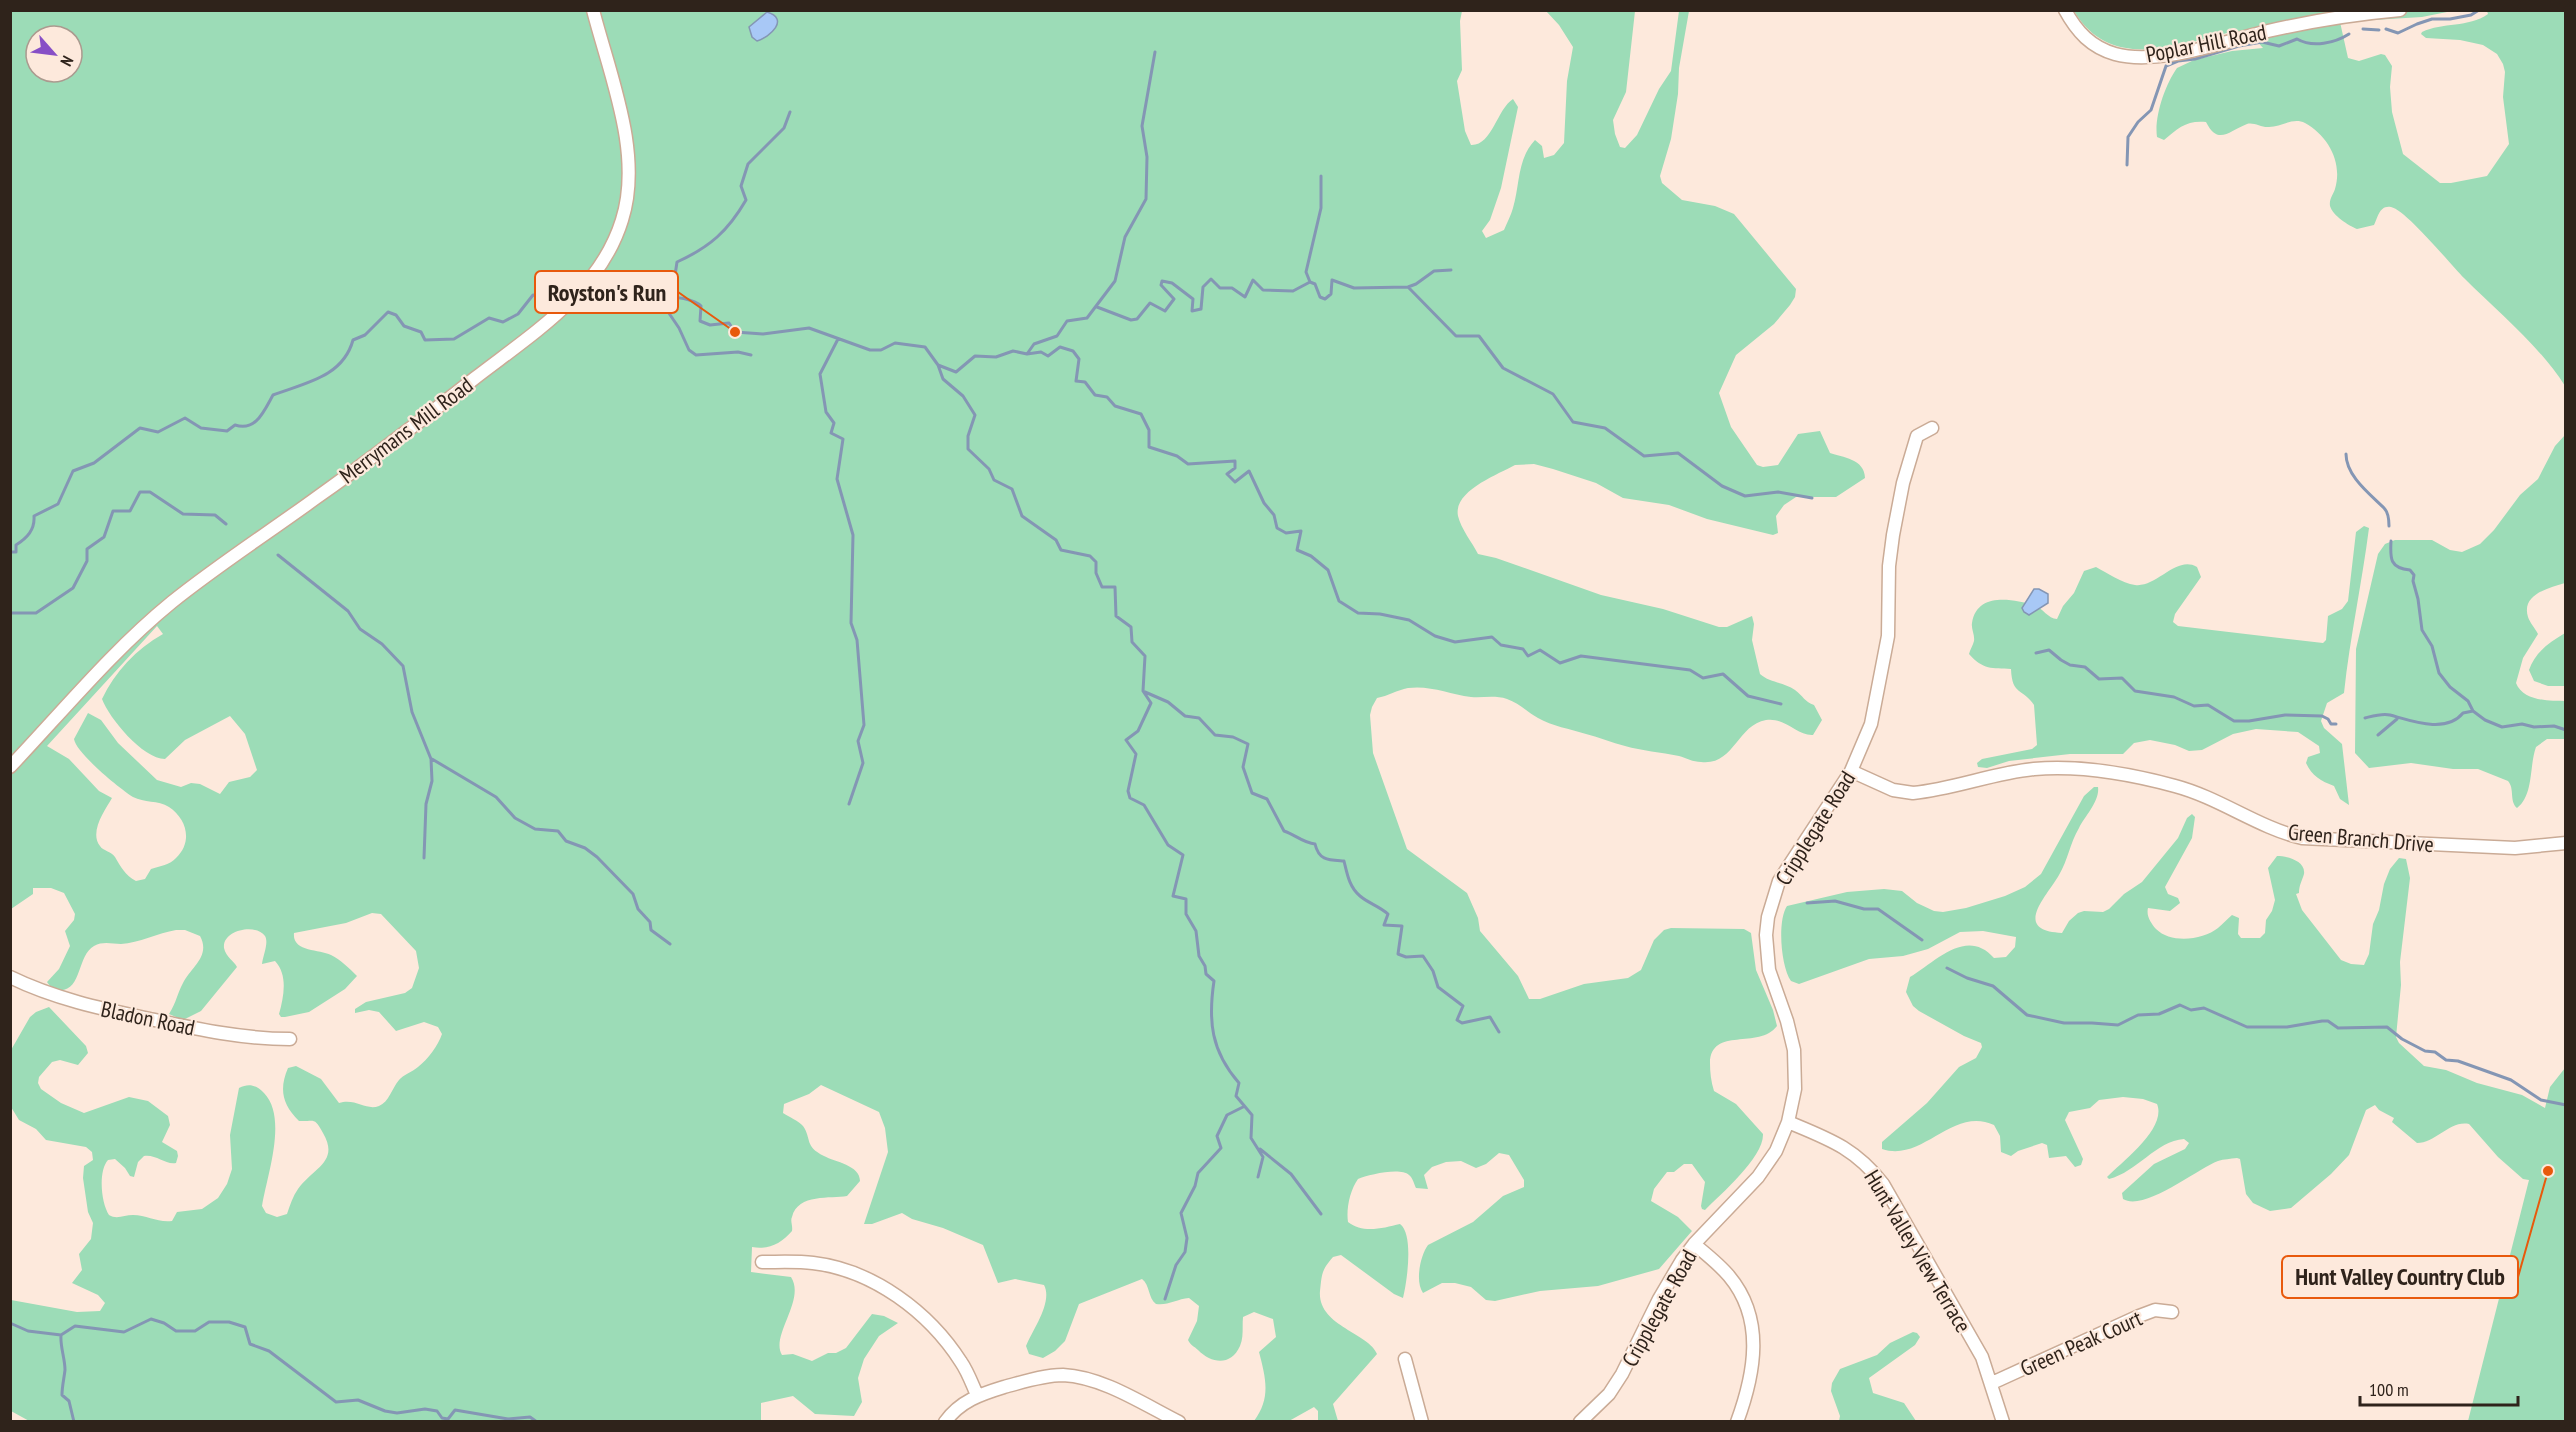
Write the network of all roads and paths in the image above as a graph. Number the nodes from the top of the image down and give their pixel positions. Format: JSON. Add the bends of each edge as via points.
{"nodes":[{"id":1,"x":593,"y":10,"type":"edge"},
{"id":2,"x":2065,"y":10,"type":"edge"},
{"id":3,"x":2400,"y":10,"type":"edge"},
{"id":4,"x":1932,"y":428,"type":"dead end"},
{"id":5,"x":10,"y":766,"type":"edge"},
{"id":6,"x":1851,"y":771,"type":"junction"},
{"id":7,"x":2565,"y":843,"type":"edge"},
{"id":8,"x":10,"y":977,"type":"edge"},
{"id":9,"x":291,"y":1039,"type":"dead end"},
{"id":10,"x":1788,"y":1122,"type":"junction"},
{"id":11,"x":1694,"y":1244,"type":"junction"},
{"id":12,"x":762,"y":1262,"type":"dead end"},
{"id":13,"x":2172,"y":1312,"type":"dead end"},
{"id":14,"x":1406,"y":1359,"type":"dead end"},
{"id":15,"x":1992,"y":1383,"type":"junction"},
{"id":16,"x":977,"y":1395,"type":"junction"},
{"id":17,"x":945,"y":1422,"type":"edge"},
{"id":18,"x":1179,"y":1422,"type":"edge"},
{"id":19,"x":1422,"y":1422,"type":"edge"},
{"id":20,"x":1580,"y":1422,"type":"edge"},
{"id":21,"x":1737,"y":1422,"type":"edge"},
{"id":22,"x":2003,"y":1422,"type":"edge"}],
"edges":[{"from":1,"to":5,"type":"street","name":"Merrymans Mill Road","via":[[624,128],[630,182],[622,222],[607,255],[576,297],[441,405],[213,570],[147,623]]},
{"from":2,"to":3,"type":"street","name":"Poplar Hill Road","via":[[2085,39],[2108,52],[2133,57],[2171,54],[2334,17]]},
{"from":4,"to":6,"type":"street","name":"Cripplegate Road","via":[[1917,436],[1899,500],[1890,555],[1888,636],[1881,681],[1871,724]]},
{"from":6,"to":7,"type":"street","name":"Green Branch Drive","via":[[1893,790],[1913,793],[2032,769],[2089,770],[2176,786],[2272,830],[2302,838],[2515,848]]},
{"from":6,"to":10,"type":"street","name":"Cripplegate Road","via":[[1784,872],[1768,917],[1769,970],[1794,1050],[1795,1089]]},
{"from":8,"to":9,"type":"street","name":"Bladon Road","via":[[59,997],[130,1015],[236,1036]]},
{"from":10,"to":11,"type":"street","name":"Cripplegate Road","via":[[1776,1151],[1758,1177]]},
{"from":10,"to":15,"type":"street","name":"Hunt Valley View Terrace","via":[[1853,1152],[1869,1165],[1982,1357]]},
{"from":11,"to":20,"type":"street","name":"Cripplegate Road","via":[[1672,1276],[1614,1386]]},
{"from":11,"to":21,"type":"street","via":[[1730,1277],[1748,1311],[1753,1332],[1752,1373]]},
{"from":12,"to":16,"type":"street","via":[[813,1263],[835,1268],[892,1293],[948,1344],[963,1364]]},
{"from":13,"to":15,"type":"street","name":"Green Peak Court","via":[[2155,1310],[2139,1316]]},
{"from":14,"to":19,"type":"street"},
{"from":15,"to":22,"type":"street","name":"Hunt Valley View Terrace"},
{"from":16,"to":17,"type":"street"},
{"from":16,"to":18,"type":"street","via":[[1028,1380],[1064,1375],[1096,1382]]}]}
